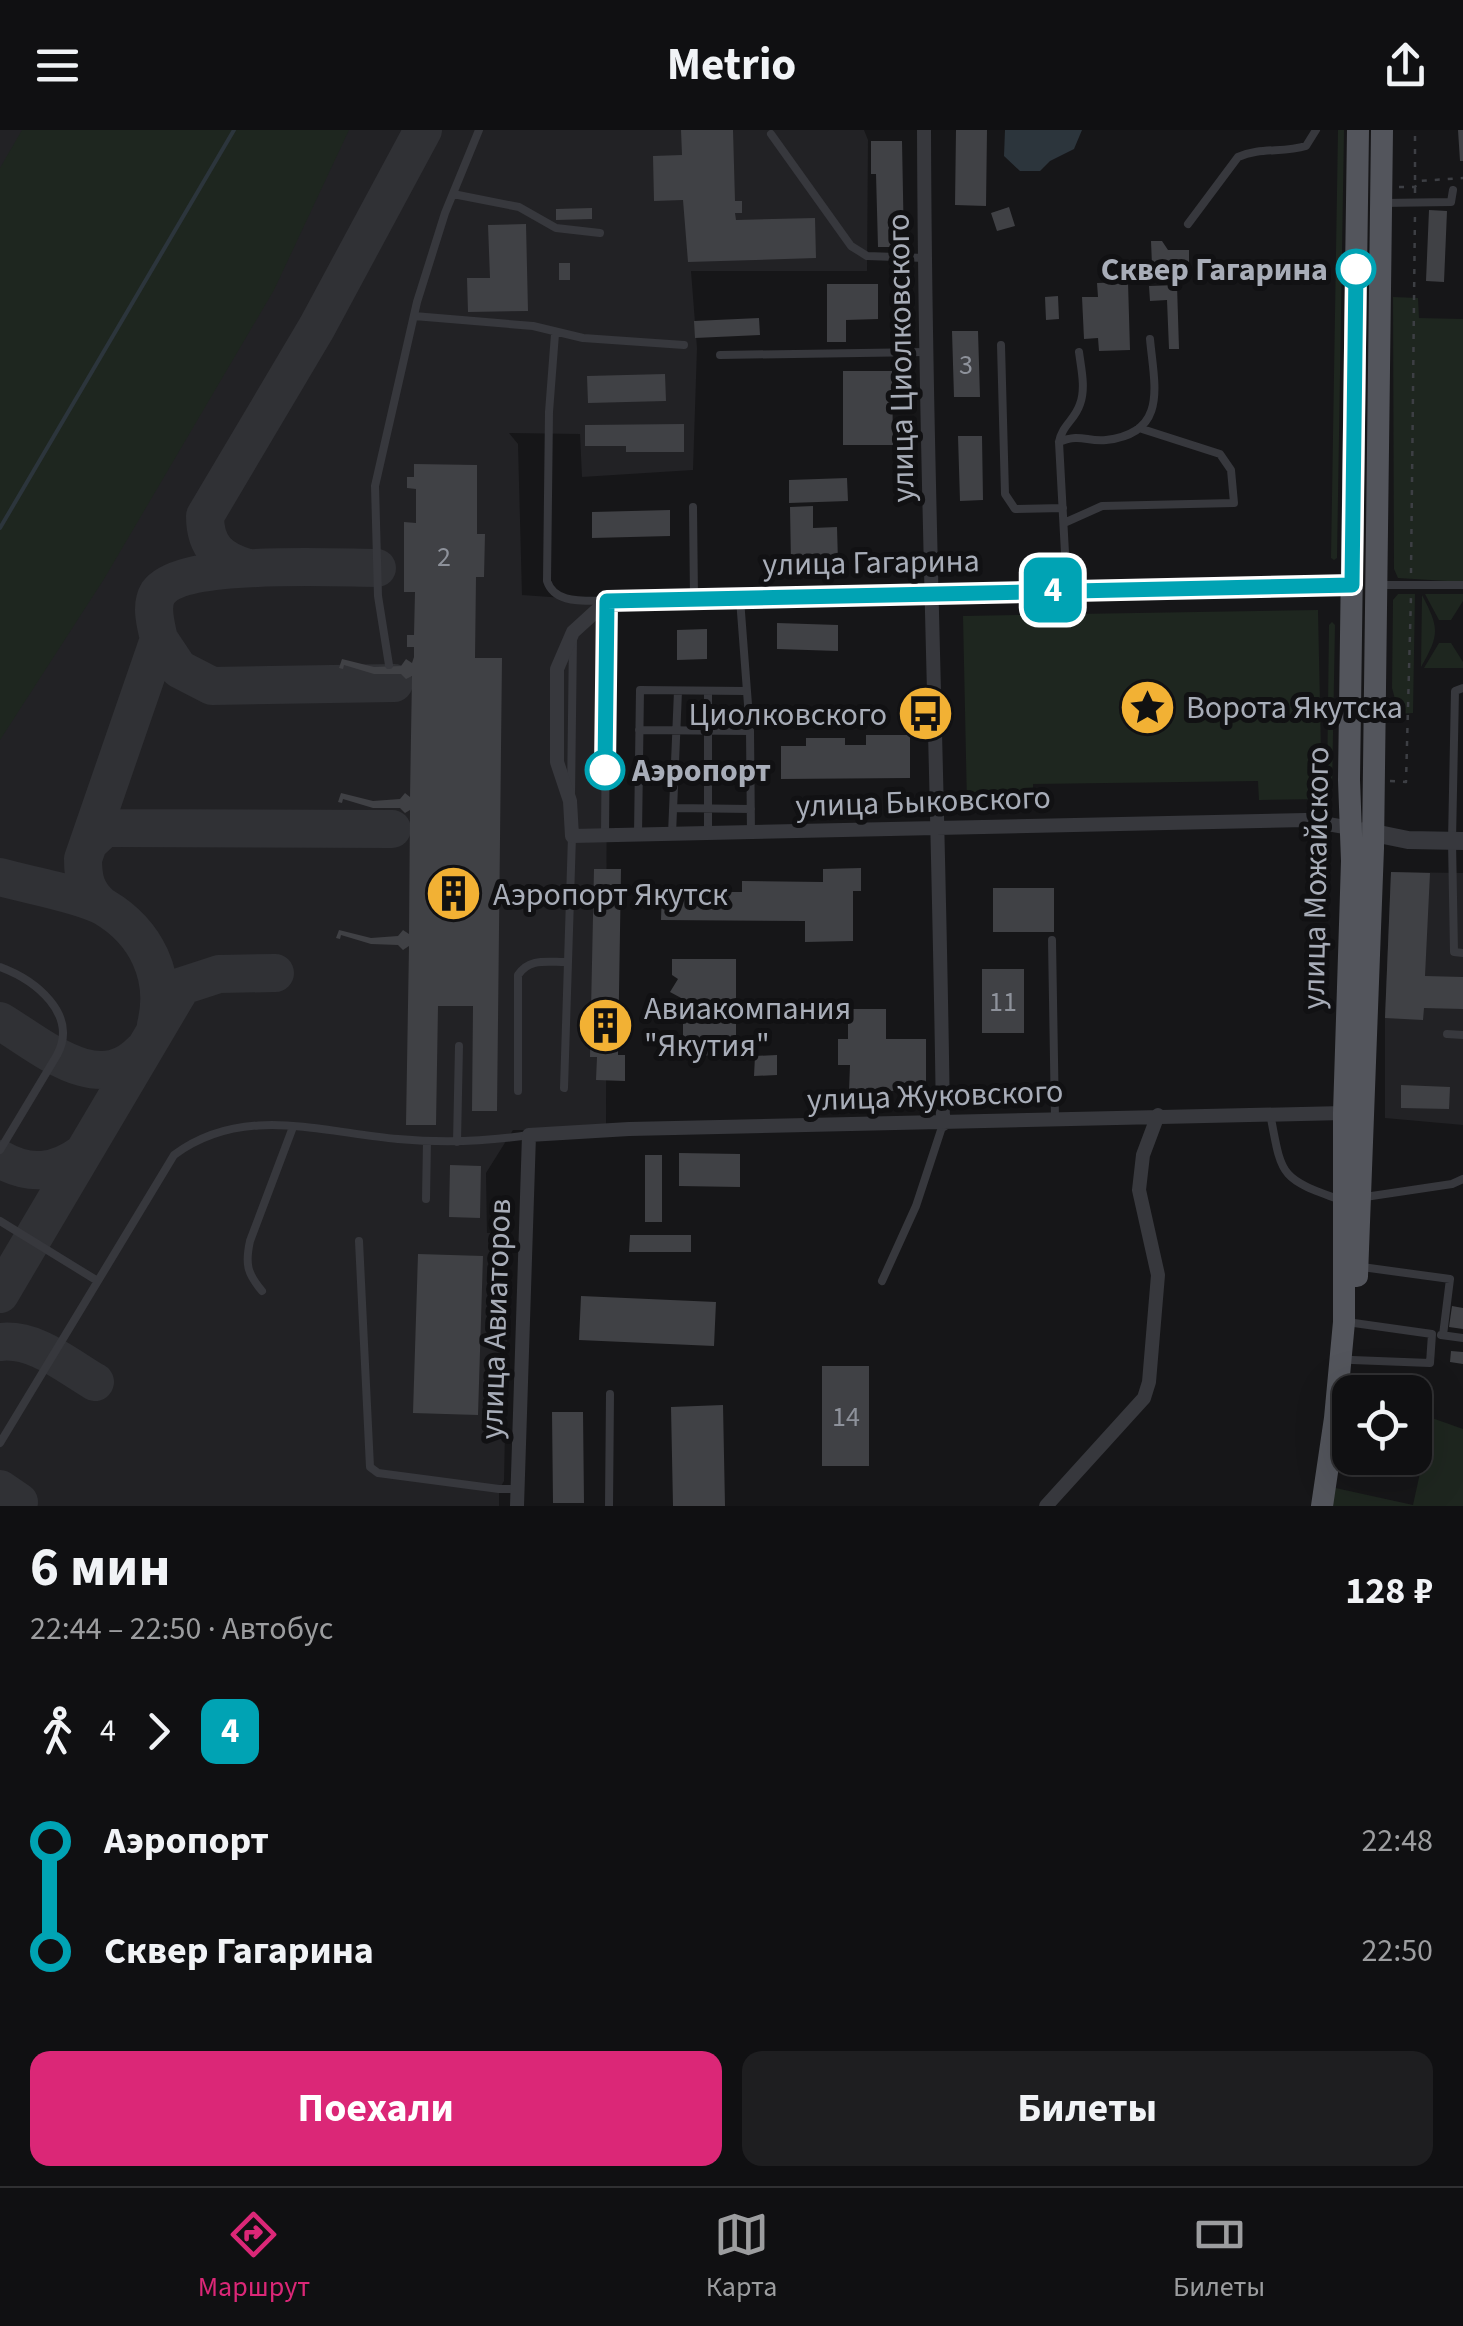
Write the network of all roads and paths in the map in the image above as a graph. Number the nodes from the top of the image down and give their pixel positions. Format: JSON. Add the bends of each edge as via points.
{"nodes":[{"id":1,"x":479,"y":130,"type":"edge"},
{"id":2,"x":924,"y":130,"type":"edge"},
{"id":3,"x":1316,"y":130,"type":"edge"},
{"id":4,"x":1358,"y":130,"type":"edge"},
{"id":5,"x":1382,"y":130,"type":"edge"},
{"id":6,"x":1415,"y":130,"type":"edge"},
{"id":7,"x":771,"y":134,"type":"dead end"},
{"id":8,"x":1463,"y":178,"type":"edge"},
{"id":9,"x":1415,"y":187,"type":"junction"},
{"id":10,"x":1453,"y":190,"type":"dead end"},
{"id":11,"x":452,"y":194,"type":"junction"},
{"id":12,"x":1387,"y":194,"type":"junction"},
{"id":13,"x":1414,"y":202,"type":"junction"},
{"id":14,"x":1188,"y":224,"type":"dead end"},
{"id":15,"x":600,"y":234,"type":"dead end"},
{"id":16,"x":925,"y":258,"type":"junction"},
{"id":17,"x":414,"y":316,"type":"junction"},
{"id":18,"x":555,"y":334,"type":"junction"},
{"id":19,"x":1150,"y":339,"type":"dead end"},
{"id":20,"x":1001,"y":344,"type":"dead end"},
{"id":21,"x":684,"y":345,"type":"dead end"},
{"id":22,"x":926,"y":352,"type":"junction"},
{"id":23,"x":1079,"y":352,"type":"dead end"},
{"id":24,"x":720,"y":355,"type":"dead end"},
{"id":25,"x":1139,"y":428,"type":"junction"},
{"id":26,"x":1059,"y":442,"type":"junction"},
{"id":27,"x":692,"y":507,"type":"dead end"},
{"id":28,"x":1063,"y":508,"type":"junction"},
{"id":29,"x":1064,"y":522,"type":"junction"},
{"id":30,"x":1352,"y":585,"type":"junction"},
{"id":31,"x":1376,"y":585,"type":"junction"},
{"id":32,"x":1411,"y":585,"type":"junction"},
{"id":33,"x":1463,"y":585,"type":"edge"},
{"id":34,"x":1068,"y":590,"type":"junction"},
{"id":35,"x":932,"y":592,"type":"junction"},
{"id":36,"x":694,"y":598,"type":"junction"},
{"id":37,"x":740,"y":598,"type":"junction"},
{"id":38,"x":607,"y":601,"type":"junction"},
{"id":39,"x":389,"y":665,"type":"dead end"},
{"id":40,"x":1463,"y":688,"type":"edge"},
{"id":41,"x":678,"y":691,"type":"junction"},
{"id":42,"x":708,"y":692,"type":"junction"},
{"id":43,"x":746,"y":692,"type":"junction"},
{"id":44,"x":639,"y":730,"type":"junction"},
{"id":45,"x":710,"y":731,"type":"junction"},
{"id":46,"x":750,"y":731,"type":"junction"},
{"id":47,"x":1373,"y":780,"type":"junction"},
{"id":48,"x":674,"y":808,"type":"junction"},
{"id":49,"x":709,"y":808,"type":"junction"},
{"id":50,"x":751,"y":809,"type":"junction"},
{"id":51,"x":940,"y":828,"type":"junction"},
{"id":52,"x":1361,"y":831,"type":"junction"},
{"id":53,"x":708,"y":833,"type":"junction"},
{"id":54,"x":672,"y":834,"type":"junction"},
{"id":55,"x":750,"y":834,"type":"junction"},
{"id":56,"x":572,"y":836,"type":"junction"},
{"id":57,"x":604,"y":836,"type":"junction"},
{"id":58,"x":638,"y":836,"type":"junction"},
{"id":59,"x":1457,"y":841,"type":"edge"},
{"id":60,"x":1052,"y":940,"type":"dead end"},
{"id":61,"x":1463,"y":953,"type":"edge"},
{"id":62,"x":565,"y":962,"type":"junction"},
{"id":63,"x":0,"y":966,"type":"edge"},
{"id":64,"x":1447,"y":1034,"type":"dead end"},
{"id":65,"x":1463,"y":1035,"type":"edge"},
{"id":66,"x":460,"y":1046,"type":"dead end"},
{"id":67,"x":564,"y":1088,"type":"dead end"},
{"id":68,"x":518,"y":1091,"type":"dead end"},
{"id":69,"x":1270,"y":1113,"type":"junction"},
{"id":70,"x":1344,"y":1113,"type":"junction"},
{"id":71,"x":1158,"y":1115,"type":"junction"},
{"id":72,"x":1054,"y":1120,"type":"junction"},
{"id":73,"x":943,"y":1124,"type":"junction"},
{"id":74,"x":293,"y":1127,"type":"junction"},
{"id":75,"x":528,"y":1135,"type":"junction"},
{"id":76,"x":428,"y":1141,"type":"junction"},
{"id":77,"x":457,"y":1142,"type":"junction"},
{"id":78,"x":0,"y":1150,"type":"edge"},
{"id":79,"x":1463,"y":1179,"type":"edge"},
{"id":80,"x":426,"y":1199,"type":"dead end"},
{"id":81,"x":1352,"y":1199,"type":"junction"},
{"id":82,"x":0,"y":1221,"type":"edge"},
{"id":83,"x":359,"y":1241,"type":"dead end"},
{"id":84,"x":1357,"y":1267,"type":"junction"},
{"id":85,"x":96,"y":1280,"type":"junction"},
{"id":86,"x":882,"y":1282,"type":"dead end"},
{"id":87,"x":262,"y":1291,"type":"dead end"},
{"id":88,"x":1354,"y":1323,"type":"junction"},
{"id":89,"x":1432,"y":1334,"type":"junction"},
{"id":90,"x":1442,"y":1335,"type":"junction"},
{"id":91,"x":1463,"y":1338,"type":"edge"},
{"id":92,"x":1352,"y":1360,"type":"junction"},
{"id":93,"x":610,"y":1394,"type":"dead end"},
{"id":94,"x":0,"y":1442,"type":"edge"},
{"id":95,"x":517,"y":1489,"type":"junction"},
{"id":96,"x":517,"y":1506,"type":"edge"},
{"id":97,"x":609,"y":1506,"type":"edge"},
{"id":98,"x":1046,"y":1506,"type":"edge"},
{"id":99,"x":1322,"y":1506,"type":"edge"},
{"id":100,"x":1336,"y":1506,"type":"edge"}],
"edges":[{"from":1,"to":11,"type":"lane"},
{"from":2,"to":16,"type":"street","name":"улица Циолковского"},
{"from":3,"to":14,"type":"lane","via":[[1306,146],[1238,157]]},
{"from":4,"to":30,"type":"main road","name":"улица Можайского"},
{"from":5,"to":12,"type":"main road","name":"улица Можайского"},
{"from":6,"to":9,"type":"path"},
{"from":7,"to":16,"type":"lane","via":[[850,246],[867,256]]},
{"from":8,"to":9,"type":"path","via":[[1419,181]]},
{"from":9,"to":12,"type":"path"},
{"from":9,"to":13,"type":"path"},
{"from":10,"to":13,"type":"lane","via":[[1451,202]]},
{"from":11,"to":15,"type":"lane","via":[[520,208],[556,228]]},
{"from":11,"to":17,"type":"lane"},
{"from":12,"to":13,"type":"lane"},
{"from":12,"to":31,"type":"main road","name":"улица Можайского"},
{"from":13,"to":32,"type":"path"},
{"from":16,"to":22,"type":"street","name":"улица Циолковского"},
{"from":17,"to":18,"type":"lane","via":[[533,326]]},
{"from":17,"to":39,"type":"lane","via":[[375,486],[378,596]]},
{"from":18,"to":21,"type":"lane"},
{"from":18,"to":38,"type":"lane","via":[[547,581],[559,598]]},
{"from":19,"to":25,"type":"lane","via":[[1156,397],[1153,413]]},
{"from":20,"to":28,"type":"lane","via":[[1004,494],[1015,509]]},
{"from":22,"to":24,"type":"lane"},
{"from":22,"to":35,"type":"street","name":"улица Циолковского"},
{"from":23,"to":26,"type":"lane","via":[[1080,405]]},
{"from":25,"to":26,"type":"lane","via":[[1110,440],[1076,435]]},
{"from":25,"to":29,"type":"lane","via":[[1220,454],[1231,470],[1234,503],[1102,506]]},
{"from":26,"to":28,"type":"lane"},
{"from":27,"to":36,"type":"lane"},
{"from":28,"to":29,"type":"lane"},
{"from":29,"to":34,"type":"lane"},
{"from":30,"to":31,"type":"main road","name":"улица Гагарина"},
{"from":30,"to":34,"type":"street","name":"улица Гагарина"},
{"from":30,"to":52,"type":"main road","name":"улица Можайского"},
{"from":31,"to":32,"type":"lane"},
{"from":31,"to":47,"type":"main road","name":"улица Можайского"},
{"from":32,"to":33,"type":"lane"},
{"from":32,"to":47,"type":"path","via":[[1406,782]]},
{"from":34,"to":35,"type":"street","name":"улица Гагарина"},
{"from":35,"to":37,"type":"street","name":"улица Гагарина"},
{"from":35,"to":51,"type":"street","name":"улица Циолковского"},
{"from":36,"to":37,"type":"street","name":"улица Гагарина"},
{"from":36,"to":38,"type":"street","name":"улица Гагарина"},
{"from":37,"to":43,"type":"lane"},
{"from":38,"to":56,"type":"street","via":[[573,632],[557,670],[557,762],[570,800]]},
{"from":38,"to":57,"type":"lane"},
{"from":40,"to":59,"type":"lane","via":[[1456,691]]},
{"from":41,"to":42,"type":"lane"},
{"from":41,"to":44,"type":"lane","via":[[640,690]]},
{"from":41,"to":48,"type":"lane"},
{"from":42,"to":43,"type":"lane"},
{"from":42,"to":45,"type":"lane"},
{"from":43,"to":46,"type":"lane"},
{"from":44,"to":45,"type":"lane"},
{"from":44,"to":58,"type":"lane"},
{"from":45,"to":46,"type":"lane"},
{"from":45,"to":49,"type":"lane"},
{"from":46,"to":50,"type":"lane"},
{"from":47,"to":52,"type":"main road","name":"улица Можайского"},
{"from":48,"to":49,"type":"lane"},
{"from":48,"to":54,"type":"lane"},
{"from":49,"to":50,"type":"lane"},
{"from":49,"to":53,"type":"lane"},
{"from":50,"to":55,"type":"lane"},
{"from":51,"to":52,"type":"street","name":"улица Быковского","via":[[1306,820]]},
{"from":51,"to":55,"type":"street","name":"улица Быковского"},
{"from":51,"to":73,"type":"street","name":"улица Циолковского"},
{"from":52,"to":59,"type":"street"},
{"from":52,"to":70,"type":"main road","name":"улица Можайского"},
{"from":52,"to":81,"type":"main road","name":"улица Можайского"},
{"from":53,"to":54,"type":"street","name":"улица Быковского"},
{"from":53,"to":55,"type":"street","name":"улица Быковского"},
{"from":54,"to":58,"type":"street","name":"улица Быковского"},
{"from":56,"to":57,"type":"street","name":"улица Быковского"},
{"from":56,"to":62,"type":"lane"},
{"from":57,"to":58,"type":"street","name":"улица Быковского"},
{"from":59,"to":61,"type":"lane","via":[[1454,952]]},
{"from":60,"to":72,"type":"lane"},
{"from":62,"to":67,"type":"lane"},
{"from":62,"to":68,"type":"lane","via":[[536,962],[518,975]]},
{"from":63,"to":78,"type":"lane","via":[[45,994],[65,1030],[64,1043]]},
{"from":64,"to":65,"type":"lane"},
{"from":66,"to":77,"type":"lane"},
{"from":69,"to":70,"type":"street","name":"улица Жуковского"},
{"from":69,"to":71,"type":"street","name":"улица Жуковского"},
{"from":69,"to":81,"type":"lane","via":[[1285,1173],[1296,1184]]},
{"from":70,"to":81,"type":"main road","name":"улица Можайского"},
{"from":71,"to":72,"type":"street","name":"улица Жуковского"},
{"from":71,"to":98,"type":"street","via":[[1138,1190],[1158,1275],[1149,1382],[1144,1398]]},
{"from":72,"to":73,"type":"street","name":"улица Жуковского"},
{"from":73,"to":75,"type":"street","name":"улица Жуковского"},
{"from":73,"to":86,"type":"lane"},
{"from":74,"to":76,"type":"lane"},
{"from":74,"to":85,"type":"lane","via":[[215,1131],[174,1155]]},
{"from":74,"to":87,"type":"lane","via":[[250,1241],[248,1274]]},
{"from":75,"to":77,"type":"lane"},
{"from":75,"to":95,"type":"street","name":"улица Авиаторов"},
{"from":76,"to":77,"type":"lane"},
{"from":76,"to":80,"type":"lane"},
{"from":79,"to":81,"type":"lane"},
{"from":81,"to":84,"type":"main road","name":"улица Можайского"},
{"from":81,"to":99,"type":"main road","name":"улица Можайского"},
{"from":82,"to":85,"type":"lane"},
{"from":83,"to":95,"type":"lane","via":[[370,1467],[378,1474]]},
{"from":84,"to":88,"type":"main road","name":"улица Можайского"},
{"from":84,"to":90,"type":"lane","via":[[1450,1279]]},
{"from":85,"to":94,"type":"lane"},
{"from":88,"to":89,"type":"lane"},
{"from":88,"to":92,"type":"main road","name":"улица Можайского"},
{"from":89,"to":90,"type":"lane"},
{"from":89,"to":92,"type":"lane","via":[[1430,1363]]},
{"from":90,"to":91,"type":"lane"},
{"from":92,"to":100,"type":"main road","name":"улица Можайского"},
{"from":93,"to":97,"type":"lane"},
{"from":95,"to":96,"type":"street","name":"улица Авиаторов"}]}
